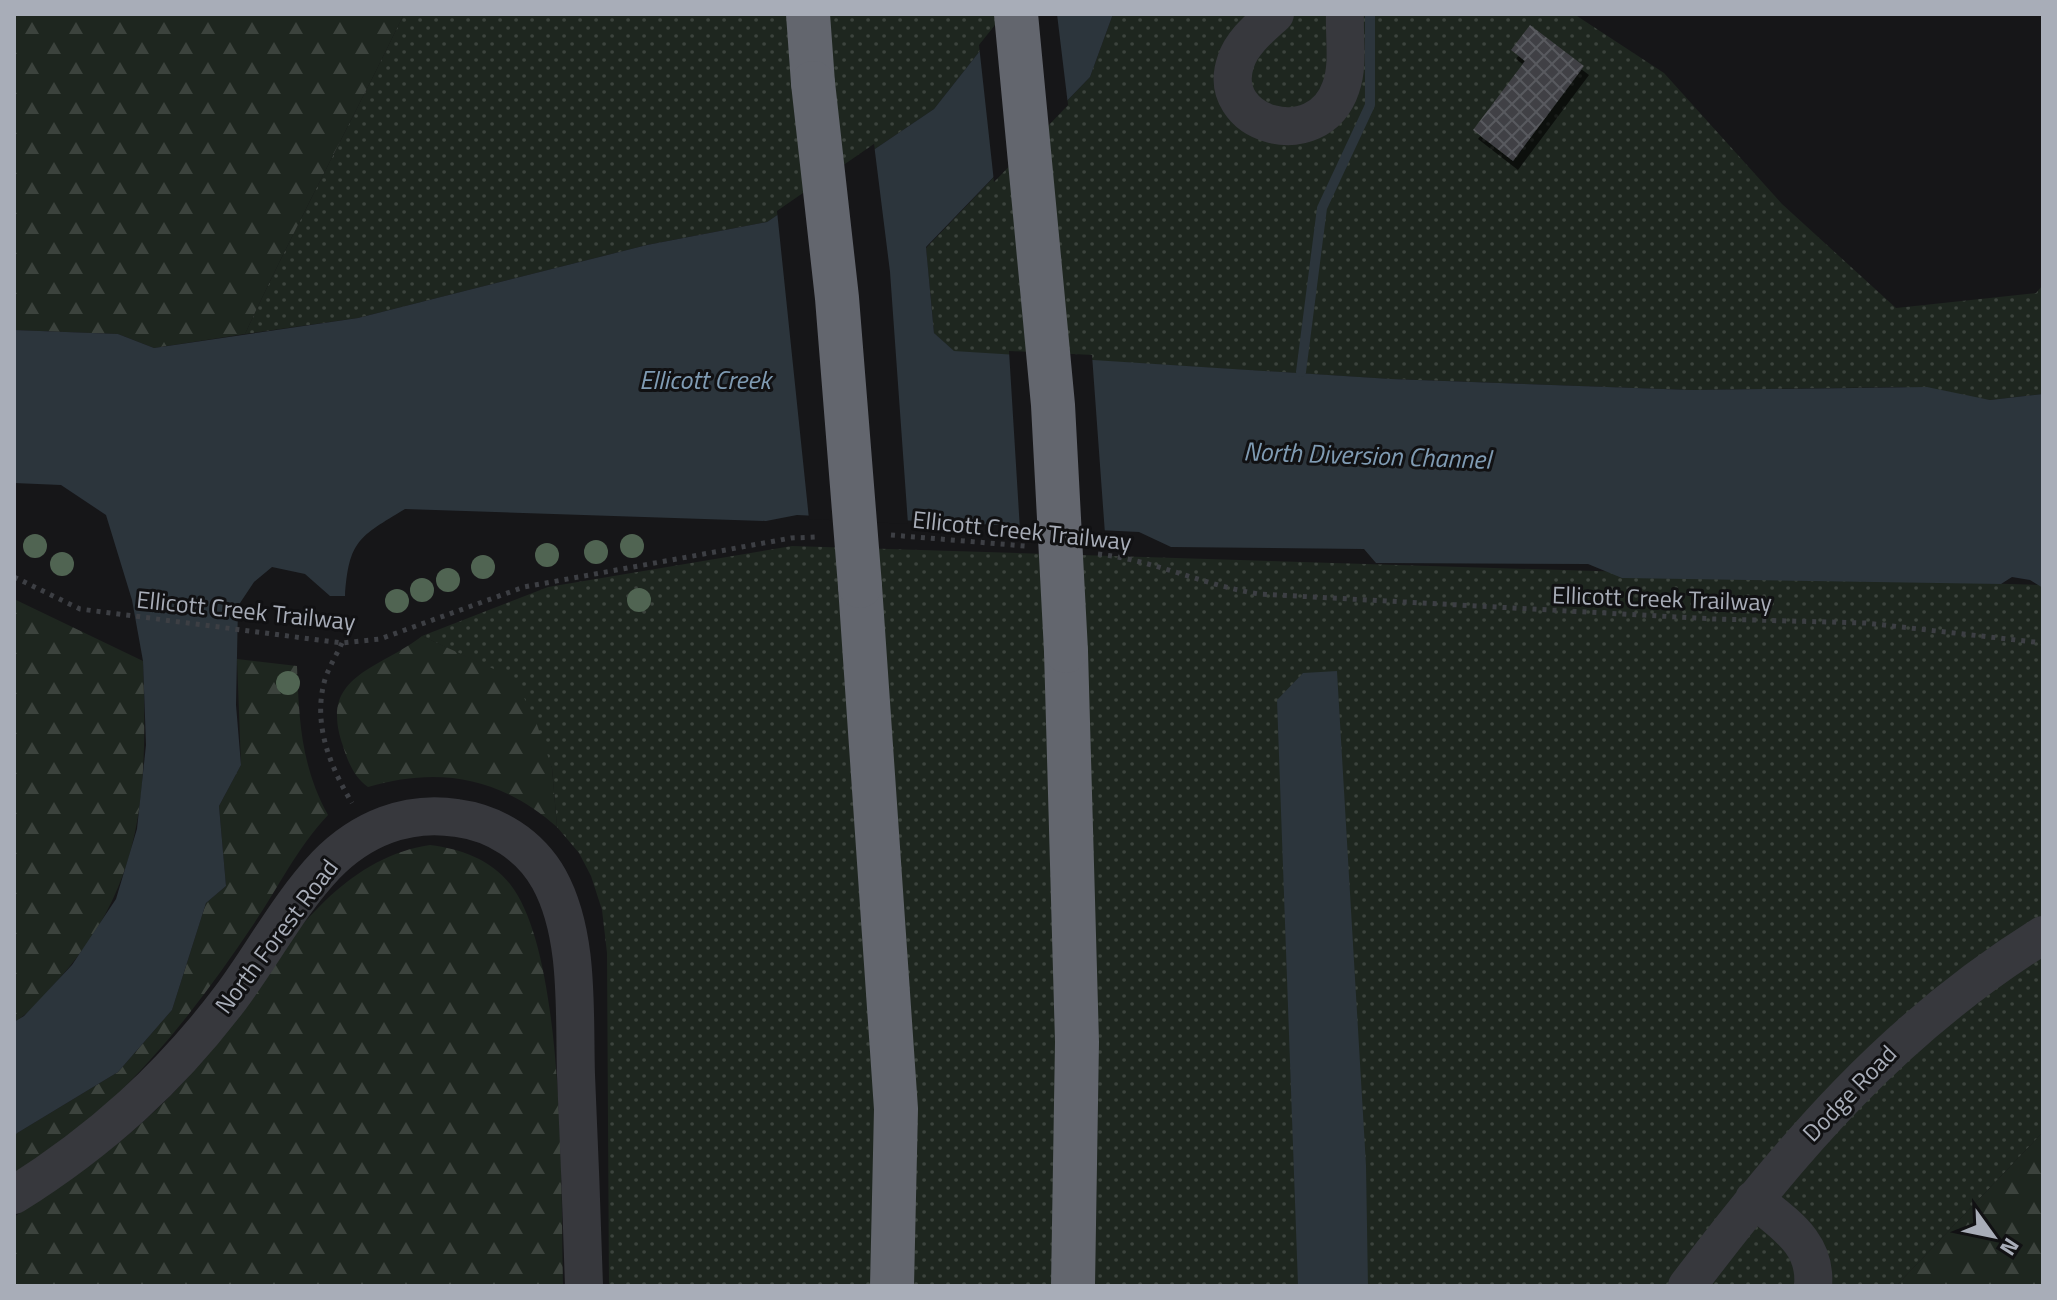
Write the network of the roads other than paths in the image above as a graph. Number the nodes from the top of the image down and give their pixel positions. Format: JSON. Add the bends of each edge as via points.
{"nodes":[{"id":1,"x":808,"y":14,"type":"edge"},
{"id":2,"x":1016,"y":14,"type":"edge"},
{"id":3,"x":1275,"y":14,"type":"edge"},
{"id":4,"x":1345,"y":14,"type":"edge"},
{"id":5,"x":2043,"y":935,"type":"edge"},
{"id":6,"x":14,"y":1195,"type":"edge"},
{"id":7,"x":1754,"y":1199,"type":"junction"},
{"id":8,"x":584,"y":1286,"type":"edge"},
{"id":9,"x":892,"y":1286,"type":"edge"},
{"id":10,"x":1073,"y":1286,"type":"edge"},
{"id":11,"x":1687,"y":1286,"type":"edge"},
{"id":12,"x":1813,"y":1286,"type":"edge"}],
"edges":[{"from":1,"to":9,"type":"highway","bridge":true,"via":[[837,298],[896,1109]]},
{"from":2,"to":10,"type":"highway","bridge":true,"via":[[1053,405],[1066,651],[1077,1042]]},
{"from":3,"to":4,"type":"street","via":[[1246,44],[1232,76],[1243,108],[1281,127],[1322,118],[1334,104],[1345,67]]},
{"from":5,"to":7,"type":"street","name":"Dodge Road","via":[[1942,1003],[1883,1055]]},
{"from":6,"to":8,"type":"street","name":"North Forest Road","via":[[115,1124],[173,1068],[339,853],[401,819],[464,819],[505,835],[530,853],[550,881],[563,918],[574,1032]]},
{"from":7,"to":11,"type":"street","name":"Dodge Road"},
{"from":7,"to":12,"type":"street","via":[[1797,1235],[1815,1266]]}]}
